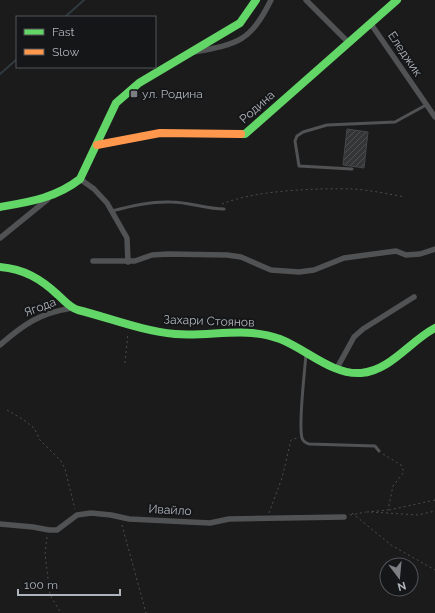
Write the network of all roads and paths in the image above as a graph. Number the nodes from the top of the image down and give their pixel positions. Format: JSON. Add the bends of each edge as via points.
{"nodes":[{"id":1,"x":256,"y":0,"type":"edge"},
{"id":2,"x":271,"y":0,"type":"edge"},
{"id":3,"x":306,"y":0,"type":"edge"},
{"id":4,"x":397,"y":0,"type":"edge"},
{"id":5,"x":371,"y":24,"type":"junction"},
{"id":6,"x":348,"y":42,"type":"junction"},
{"id":7,"x":189,"y":53,"type":"junction"},
{"id":8,"x":426,"y":105,"type":"junction"},
{"id":9,"x":435,"y":117,"type":"edge"},
{"id":10,"x":97,"y":145,"type":"junction"},
{"id":11,"x":352,"y":169,"type":"dead end"},
{"id":12,"x":80,"y":179,"type":"junction"},
{"id":13,"x":405,"y":197,"type":"dead end"},
{"id":14,"x":48,"y":198,"type":"junction"},
{"id":15,"x":0,"y":207,"type":"edge"},
{"id":16,"x":215,"y":209,"type":"junction"},
{"id":17,"x":224,"y":209,"type":"dead end"},
{"id":18,"x":112,"y":211,"type":"junction"},
{"id":19,"x":0,"y":238,"type":"edge"},
{"id":20,"x":435,"y":249,"type":"edge"},
{"id":21,"x":93,"y":261,"type":"dead end"},
{"id":22,"x":128,"y":262,"type":"junction"},
{"id":23,"x":0,"y":267,"type":"edge"},
{"id":24,"x":414,"y":297,"type":"dead end"},
{"id":25,"x":72,"y":308,"type":"junction"},
{"id":26,"x":129,"y":325,"type":"junction"},
{"id":27,"x":435,"y":328,"type":"edge"},
{"id":28,"x":0,"y":345,"type":"edge"},
{"id":29,"x":306,"y":351,"type":"junction"},
{"id":30,"x":125,"y":363,"type":"dead end"},
{"id":31,"x":337,"y":368,"type":"junction"},
{"id":32,"x":7,"y":410,"type":"dead end"},
{"id":33,"x":302,"y":437,"type":"junction"},
{"id":34,"x":379,"y":452,"type":"joint"},
{"id":35,"x":435,"y":500,"type":"edge"},
{"id":36,"x":388,"y":510,"type":"junction"},
{"id":37,"x":435,"y":511,"type":"edge"},
{"id":38,"x":367,"y":512,"type":"junction"},
{"id":39,"x":352,"y":513,"type":"junction"},
{"id":40,"x":76,"y":515,"type":"junction"},
{"id":41,"x":120,"y":516,"type":"junction"},
{"id":42,"x":344,"y":517,"type":"joint"},
{"id":43,"x":269,"y":519,"type":"junction"},
{"id":44,"x":0,"y":524,"type":"edge"},
{"id":45,"x":47,"y":530,"type":"junction"},
{"id":46,"x":435,"y":570,"type":"edge"},
{"id":47,"x":61,"y":613,"type":"edge"},
{"id":48,"x":146,"y":613,"type":"edge"}],
"edges":[{"from":1,"to":7,"type":"street","via":[[240,22]]},
{"from":2,"to":7,"type":"street","via":[[253,30],[235,43]]},
{"from":3,"to":6,"type":"street"},
{"from":4,"to":5,"type":"street","name":"Родина"},
{"from":5,"to":6,"type":"street","name":"Родина"},
{"from":5,"to":8,"type":"street","name":"Еледжик"},
{"from":6,"to":10,"type":"street","name":"Родина","via":[[245,134],[160,133]]},
{"from":7,"to":10,"type":"street","via":[[139,83],[116,103]]},
{"from":8,"to":9,"type":"street","name":"Еледжик"},
{"from":8,"to":11,"type":"lane","via":[[395,122],[327,125],[302,132],[297,136],[295,141],[299,166]]},
{"from":10,"to":12,"type":"street"},
{"from":12,"to":14,"type":"street","via":[[62,193]]},
{"from":12,"to":18,"type":"street","via":[[94,189]]},
{"from":13,"to":16,"type":"path","via":[[354,189],[293,191],[238,199],[223,203]]},
{"from":14,"to":15,"type":"street"},
{"from":14,"to":19,"type":"street"},
{"from":16,"to":17,"type":"lane"},
{"from":16,"to":18,"type":"lane","via":[[171,202]]},
{"from":18,"to":22,"type":"street","via":[[127,238]]},
{"from":20,"to":22,"type":"street","via":[[420,254],[406,255],[396,251],[344,258],[314,270],[298,272],[271,270],[227,255],[152,255]]},
{"from":21,"to":22,"type":"street"},
{"from":23,"to":25,"type":"street","via":[[22,270],[33,275],[45,282]]},
{"from":24,"to":31,"type":"street","via":[[362,329],[354,337]]},
{"from":25,"to":26,"type":"street","name":"Захари Стоянов"},
{"from":25,"to":28,"type":"street","name":"Ягода","via":[[56,310],[27,322]]},
{"from":26,"to":29,"type":"street","name":"Захари Стоянов","via":[[177,334],[264,334]]},
{"from":26,"to":30,"type":"path"},
{"from":27,"to":31,"type":"street","name":"Захари Стоянов","via":[[420,336],[388,364],[377,369],[360,373]]},
{"from":29,"to":31,"type":"street","name":"Захари Стоянов"},
{"from":29,"to":33,"type":"lane"},
{"from":32,"to":40,"type":"path","via":[[34,428],[40,440],[61,461]]},
{"from":33,"to":34,"type":"lane","via":[[304,442],[309,444],[364,444],[375,446]]},
{"from":33,"to":43,"type":"path","via":[[291,440],[282,478],[269,511]]},
{"from":34,"to":36,"type":"path","via":[[401,466],[404,472],[393,486]]},
{"from":35,"to":36,"type":"path"},
{"from":36,"to":38,"type":"path"},
{"from":37,"to":38,"type":"path","via":[[418,514]]},
{"from":38,"to":39,"type":"path"},
{"from":39,"to":42,"type":"path"},
{"from":39,"to":46,"type":"path","via":[[391,545]]},
{"from":40,"to":41,"type":"street","name":"Ивайло","via":[[91,513]]},
{"from":40,"to":45,"type":"street","via":[[57,530]]},
{"from":41,"to":43,"type":"street","name":"Ивайло","via":[[129,519],[210,523],[229,519]]},
{"from":41,"to":48,"type":"path"},
{"from":42,"to":43,"type":"street","name":"Ивайло"},
{"from":44,"to":45,"type":"street","via":[[33,526]]},
{"from":45,"to":47,"type":"path","via":[[45,554],[50,595]]}]}
